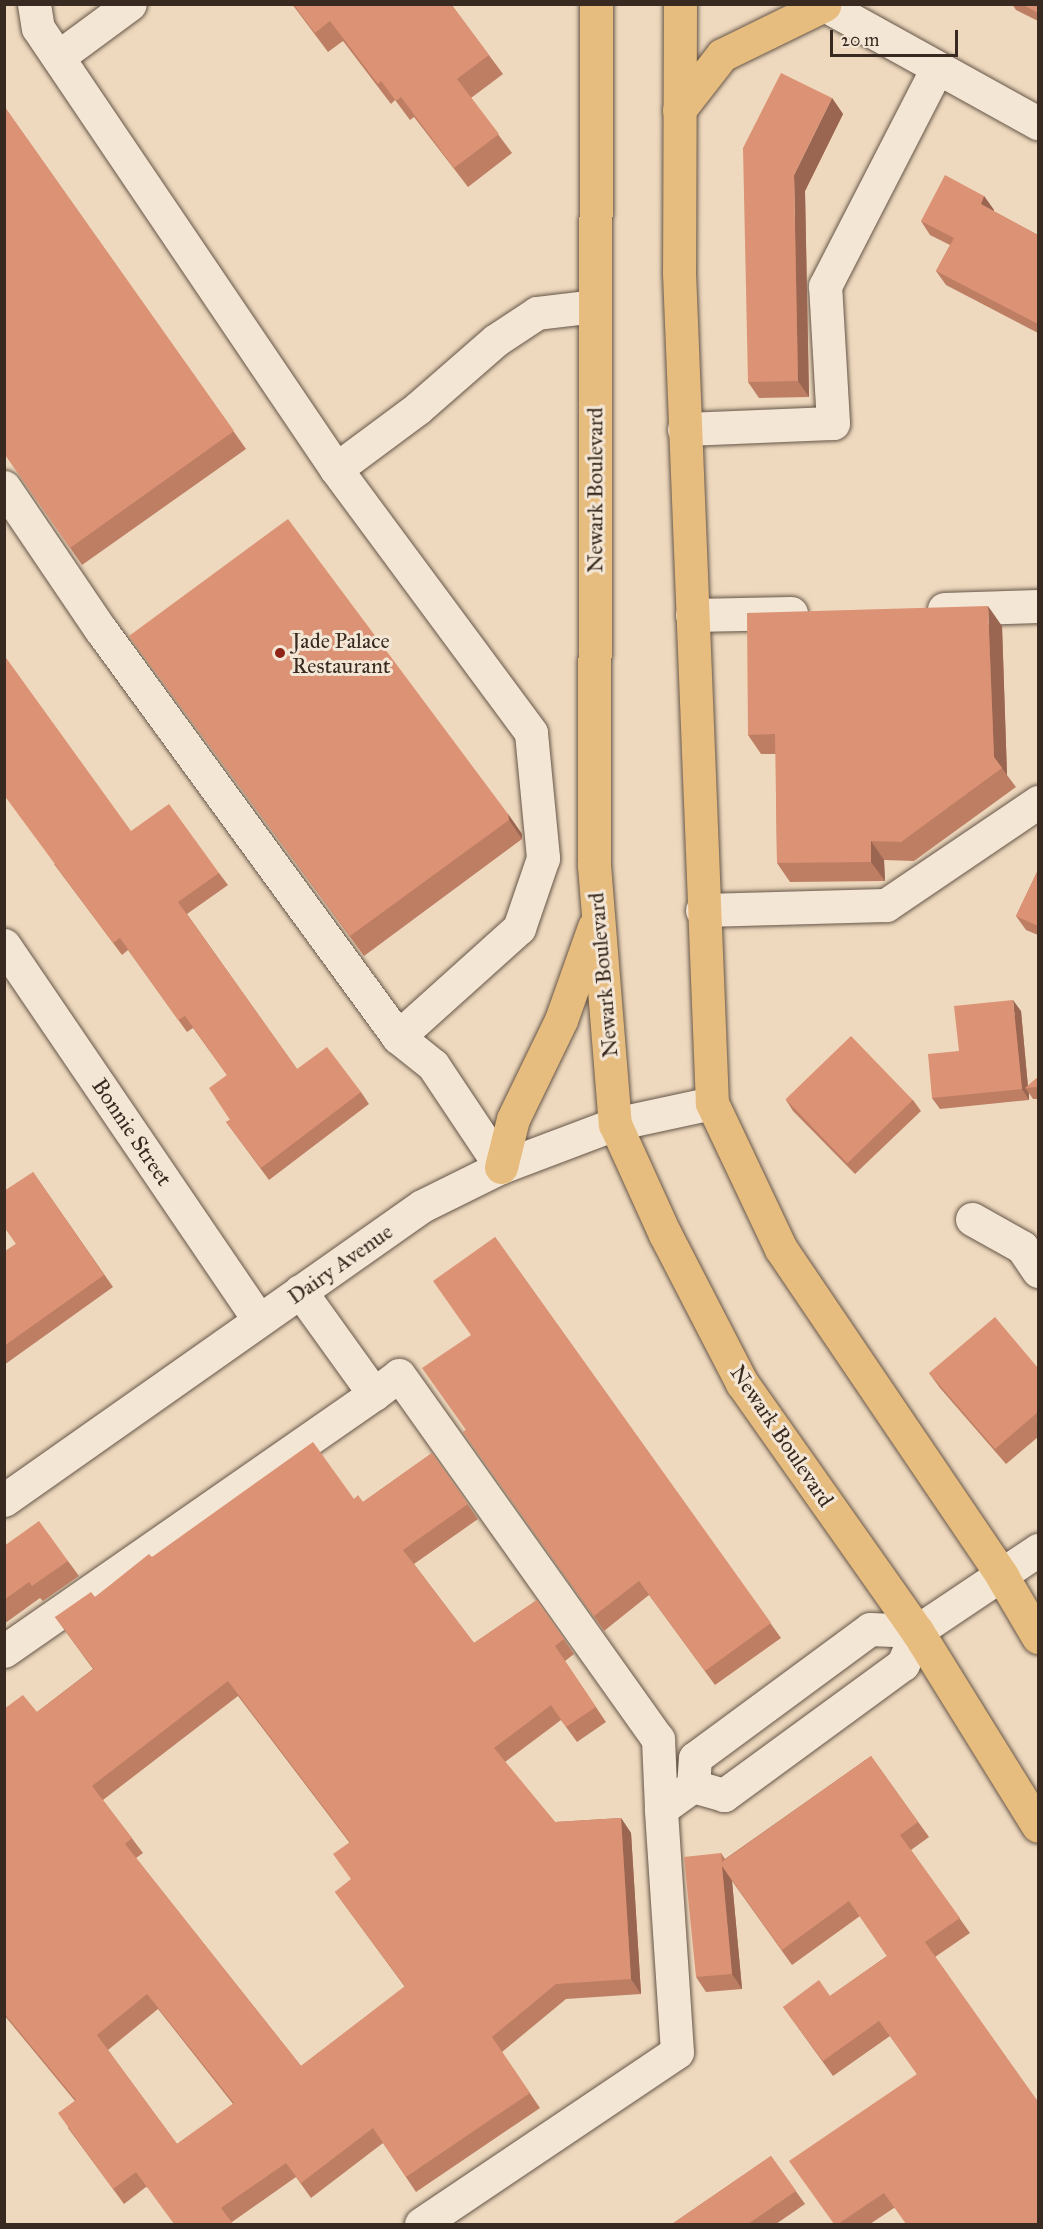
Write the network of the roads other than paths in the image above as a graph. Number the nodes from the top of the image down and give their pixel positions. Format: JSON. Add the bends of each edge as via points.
{"nodes":[{"id":1,"x":34,"y":4,"type":"edge"},
{"id":2,"x":130,"y":4,"type":"edge"},
{"id":3,"x":596,"y":4,"type":"edge"},
{"id":4,"x":680,"y":4,"type":"edge"},
{"id":5,"x":823,"y":5,"type":"edge"},
{"id":6,"x":58,"y":57,"type":"junction"},
{"id":7,"x":937,"y":68,"type":"junction"},
{"id":8,"x":679,"y":110,"type":"junction"},
{"id":9,"x":1038,"y":123,"type":"edge"},
{"id":10,"x":595,"y":306,"type":"junction"},
{"id":11,"x":684,"y":429,"type":"junction"},
{"id":12,"x":336,"y":469,"type":"junction"},
{"id":13,"x":4,"y":487,"type":"edge"},
{"id":14,"x":1038,"y":606,"type":"edge"},
{"id":15,"x":909,"y":609,"type":"edge"},
{"id":16,"x":826,"y":612,"type":"edge"},
{"id":17,"x":692,"y":615,"type":"junction"},
{"id":18,"x":1038,"y":802,"type":"edge"},
{"id":19,"x":702,"y":910,"type":"junction"},
{"id":20,"x":598,"y":917,"type":"junction"},
{"id":21,"x":4,"y":945,"type":"edge"},
{"id":22,"x":398,"y":1037,"type":"junction"},
{"id":23,"x":712,"y":1103,"type":"junction"},
{"id":24,"x":615,"y":1124,"type":"junction"},
{"id":25,"x":501,"y":1167,"type":"junction"},
{"id":26,"x":972,"y":1220,"type":"dead end"},
{"id":27,"x":1038,"y":1271,"type":"edge"},
{"id":28,"x":300,"y":1291,"type":"junction"},
{"id":29,"x":259,"y":1320,"type":"junction"},
{"id":30,"x":374,"y":1394,"type":"junction"},
{"id":31,"x":4,"y":1500,"type":"edge"},
{"id":32,"x":1038,"y":1550,"type":"edge"},
{"id":33,"x":1002,"y":1576,"type":"junction"},
{"id":34,"x":917,"y":1631,"type":"junction"},
{"id":35,"x":1038,"y":1637,"type":"edge"},
{"id":36,"x":4,"y":1651,"type":"edge"},
{"id":37,"x":693,"y":1786,"type":"junction"},
{"id":38,"x":661,"y":1809,"type":"junction"},
{"id":39,"x":1038,"y":1826,"type":"edge"},
{"id":40,"x":421,"y":2224,"type":"edge"}],
"edges":[{"from":1,"to":6,"type":"street","via":[[38,28]]},
{"from":2,"to":6,"type":"street"},
{"from":3,"to":10,"type":"main road","name":"Newark Boulevard"},
{"from":4,"to":8,"type":"main road"},
{"from":5,"to":7,"type":"street"},
{"from":5,"to":8,"type":"main road","via":[[722,55]]},
{"from":6,"to":12,"type":"street"},
{"from":7,"to":9,"type":"street"},
{"from":7,"to":11,"type":"street","via":[[825,286],[833,423]]},
{"from":8,"to":11,"type":"main road"},
{"from":10,"to":12,"type":"street","via":[[537,313],[496,340],[418,408]]},
{"from":10,"to":20,"type":"main road","name":"Newark Boulevard","via":[[594,865]]},
{"from":11,"to":17,"type":"main road"},
{"from":12,"to":22,"type":"street","via":[[531,733],[543,858],[519,928]]},
{"from":13,"to":22,"type":"street","via":[[101,630]]},
{"from":14,"to":15,"type":"street"},
{"from":16,"to":17,"type":"street"},
{"from":17,"to":19,"type":"main road"},
{"from":18,"to":19,"type":"street","via":[[885,905]]},
{"from":19,"to":23,"type":"main road"},
{"from":20,"to":24,"type":"main road","name":"Newark Boulevard"},
{"from":20,"to":25,"type":"main road","via":[[561,1020],[513,1119]]},
{"from":21,"to":29,"type":"street","name":"Bonnie Street"},
{"from":22,"to":25,"type":"street","via":[[433,1065]]},
{"from":23,"to":24,"type":"street","name":"Dairy Avenue"},
{"from":23,"to":33,"type":"main road","via":[[781,1249]]},
{"from":24,"to":25,"type":"street","name":"Dairy Avenue"},
{"from":24,"to":34,"type":"main road","name":"Newark Boulevard","via":[[665,1234],[742,1383]]},
{"from":25,"to":28,"type":"street","name":"Dairy Avenue","via":[[422,1206]]},
{"from":26,"to":27,"type":"street","via":[[1022,1247]]},
{"from":28,"to":29,"type":"street","name":"Dairy Avenue"},
{"from":28,"to":30,"type":"street"},
{"from":29,"to":31,"type":"street","name":"Dairy Avenue"},
{"from":30,"to":36,"type":"street"},
{"from":30,"to":38,"type":"street","via":[[399,1375],[658,1739]]},
{"from":32,"to":33,"type":"street"},
{"from":33,"to":34,"type":"street"},
{"from":33,"to":35,"type":"main road"},
{"from":34,"to":37,"type":"street","via":[[903,1664],[724,1795]]},
{"from":34,"to":37,"type":"street","via":[[870,1629],[695,1758]]},
{"from":34,"to":39,"type":"main road","name":"Newark Boulevard"},
{"from":37,"to":38,"type":"street"},
{"from":38,"to":40,"type":"street","via":[[677,2052]]}]}
